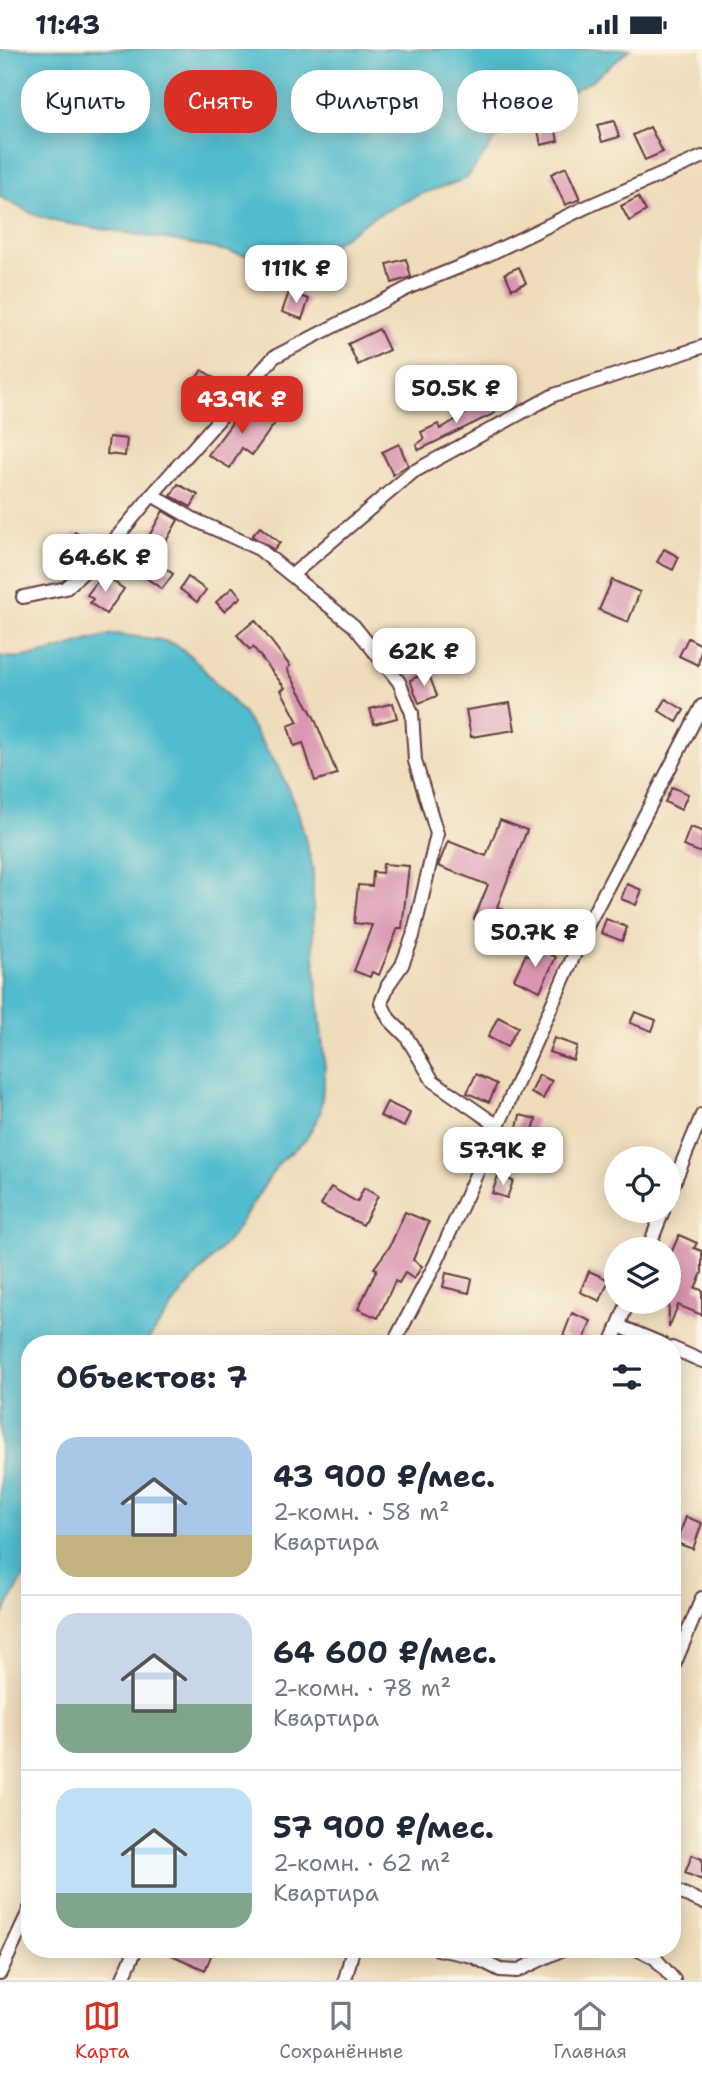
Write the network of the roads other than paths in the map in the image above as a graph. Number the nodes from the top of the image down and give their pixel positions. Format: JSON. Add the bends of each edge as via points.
{"nodes":[{"id":1,"x":702,"y":157,"type":"edge"},
{"id":2,"x":702,"y":347,"type":"edge"},
{"id":3,"x":152,"y":495,"type":"junction"},
{"id":4,"x":292,"y":575,"type":"junction"},
{"id":5,"x":23,"y":597,"type":"dead end"},
{"id":6,"x":702,"y":705,"type":"edge"},
{"id":7,"x":702,"y":1115,"type":"edge"},
{"id":8,"x":498,"y":1126,"type":"junction"},
{"id":9,"x":681,"y":1166,"type":"edge"},
{"id":10,"x":624,"y":1314,"type":"edge"},
{"id":11,"x":619,"y":1326,"type":"junction"},
{"id":12,"x":398,"y":1335,"type":"edge"},
{"id":13,"x":615,"y":1335,"type":"edge"},
{"id":14,"x":640,"y":1335,"type":"edge"},
{"id":15,"x":681,"y":1352,"type":"edge"},
{"id":16,"x":702,"y":1361,"type":"edge"},
{"id":17,"x":702,"y":1598,"type":"edge"},
{"id":18,"x":681,"y":1648,"type":"edge"},
{"id":19,"x":681,"y":1893,"type":"edge"},
{"id":20,"x":702,"y":1902,"type":"edge"},
{"id":21,"x":21,"y":1928,"type":"edge"},
{"id":22,"x":132,"y":1958,"type":"edge"},
{"id":23,"x":351,"y":1958,"type":"edge"},
{"id":24,"x":476,"y":1958,"type":"edge"},
{"id":25,"x":544,"y":1958,"type":"edge"},
{"id":26,"x":654,"y":1958,"type":"edge"},
{"id":27,"x":0,"y":1973,"type":"edge"},
{"id":28,"x":122,"y":1980,"type":"edge"},
{"id":29,"x":345,"y":1980,"type":"edge"},
{"id":30,"x":674,"y":1980,"type":"edge"}],
"edges":[{"from":1,"to":3,"type":"street","via":[[412,286],[274,357]]},
{"from":2,"to":4,"type":"street","via":[[554,395],[413,472]]},
{"from":3,"to":4,"type":"street","via":[[259,548]]},
{"from":3,"to":5,"type":"street","via":[[102,555],[66,588]]},
{"from":4,"to":8,"type":"street","via":[[354,626],[399,682],[412,713],[415,761],[437,834],[413,936],[382,1003],[433,1081]]},
{"from":6,"to":8,"type":"street","via":[[587,926]]},
{"from":7,"to":9,"type":"street"},
{"from":8,"to":12,"type":"street"},
{"from":10,"to":11,"type":"street"},
{"from":11,"to":13,"type":"street"},
{"from":11,"to":14,"type":"street"},
{"from":15,"to":16,"type":"street"},
{"from":17,"to":18,"type":"street"},
{"from":19,"to":20,"type":"street"},
{"from":21,"to":27,"type":"street"},
{"from":22,"to":28,"type":"street"},
{"from":23,"to":29,"type":"street"},
{"from":24,"to":25,"type":"street","via":[[500,1970],[517,1971]]},
{"from":26,"to":30,"type":"street"}]}
